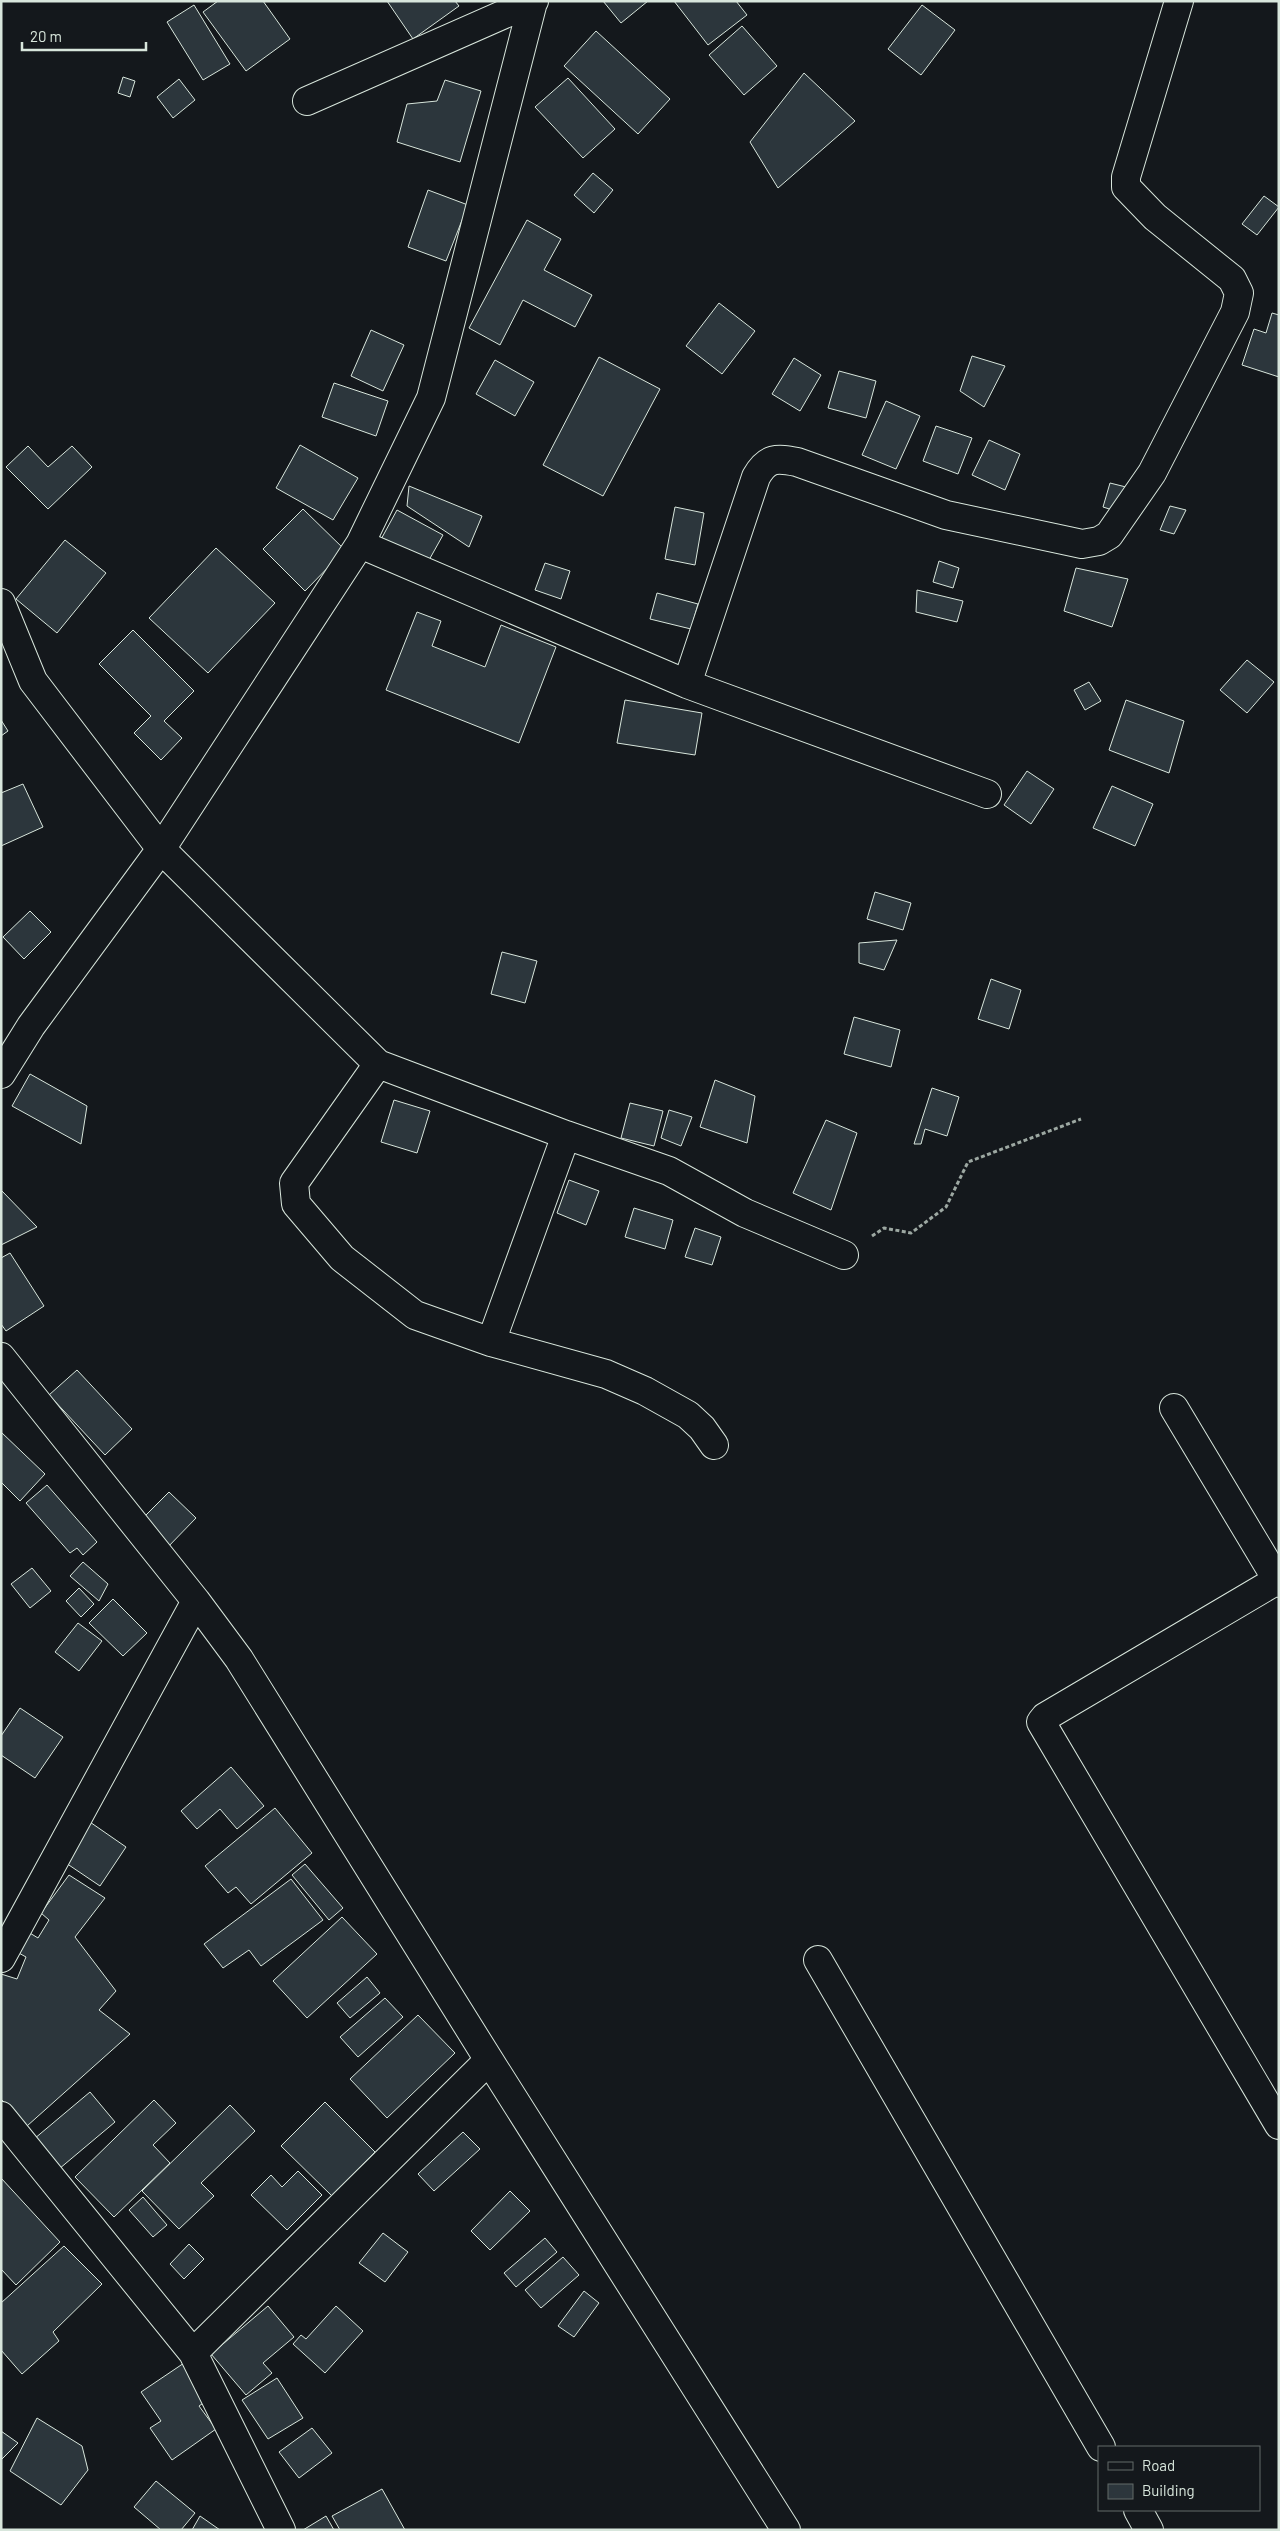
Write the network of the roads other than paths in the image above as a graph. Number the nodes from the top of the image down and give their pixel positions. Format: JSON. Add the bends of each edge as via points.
{"nodes":[{"id":1,"x":1179,"y":1,"type":"edge"},
{"id":2,"x":534,"y":2,"type":"edge"},
{"id":3,"x":307,"y":101,"type":"dead end"},
{"id":4,"x":360,"y":544,"type":"junction"},
{"id":5,"x":1,"y":603,"type":"edge"},
{"id":6,"x":687,"y":684,"type":"junction"},
{"id":7,"x":987,"y":794,"type":"dead end"},
{"id":8,"x":161,"y":849,"type":"junction"},
{"id":9,"x":378,"y":1064,"type":"junction"},
{"id":10,"x":1,"y":1074,"type":"edge"},
{"id":11,"x":566,"y":1135,"type":"junction"},
{"id":12,"x":844,"y":1254,"type":"road end"},
{"id":13,"x":491,"y":1342,"type":"junction"},
{"id":14,"x":1,"y":1357,"type":"edge"},
{"id":15,"x":1174,"y":1408,"type":"dead end"},
{"id":16,"x":714,"y":1445,"type":"dead end"},
{"id":17,"x":1278,"y":1581,"type":"edge"},
{"id":18,"x":196,"y":1602,"type":"junction"},
{"id":19,"x":1,"y":1958,"type":"edge"},
{"id":20,"x":818,"y":1960,"type":"dead end"},
{"id":21,"x":489,"y":2060,"type":"junction"},
{"id":22,"x":1,"y":2116,"type":"edge"},
{"id":23,"x":1279,"y":2125,"type":"edge"},
{"id":24,"x":193,"y":2353,"type":"junction"},
{"id":25,"x":1100,"y":2446,"type":"edge"},
{"id":26,"x":1139,"y":2511,"type":"edge"},
{"id":27,"x":281,"y":2530,"type":"edge"},
{"id":28,"x":786,"y":2530,"type":"edge"},
{"id":29,"x":1149,"y":2530,"type":"edge"}],
"edges":[{"from":1,"to":6,"type":"street","via":[[1126,177],[1126,187],[1156,217],[1232,279],[1239,293],[1235,312],[1152,473],[1109,535],[1099,541],[1082,544],[946,516],[797,462],[773,460],[763,465],[756,477]]},
{"from":2,"to":3,"type":"street"},
{"from":2,"to":4,"type":"street","via":[[431,398]]},
{"from":4,"to":6,"type":"street"},
{"from":4,"to":8,"type":"street"},
{"from":5,"to":8,"type":"street","via":[[33,681]]},
{"from":6,"to":7,"type":"street"},
{"from":8,"to":9,"type":"street"},
{"from":8,"to":10,"type":"street","via":[[31,1026]]},
{"from":9,"to":11,"type":"street"},
{"from":9,"to":13,"type":"street","via":[[294,1183],[296,1204],[342,1258],[415,1315]]},
{"from":11,"to":12,"type":"street","via":[[669,1170],[745,1213]]},
{"from":11,"to":13,"type":"street"},
{"from":13,"to":16,"type":"street","via":[[606,1374],[646,1391],[688,1415]]},
{"from":14,"to":18,"type":"street"},
{"from":15,"to":17,"type":"street"},
{"from":17,"to":23,"type":"street","via":[[1040,1722]]},
{"from":18,"to":19,"type":"street"},
{"from":18,"to":21,"type":"street","via":[[239,1659]]},
{"from":20,"to":25,"type":"street"},
{"from":21,"to":24,"type":"street"},
{"from":21,"to":28,"type":"street"},
{"from":22,"to":24,"type":"street"},
{"from":24,"to":27,"type":"street"},
{"from":26,"to":29,"type":"street"}]}
